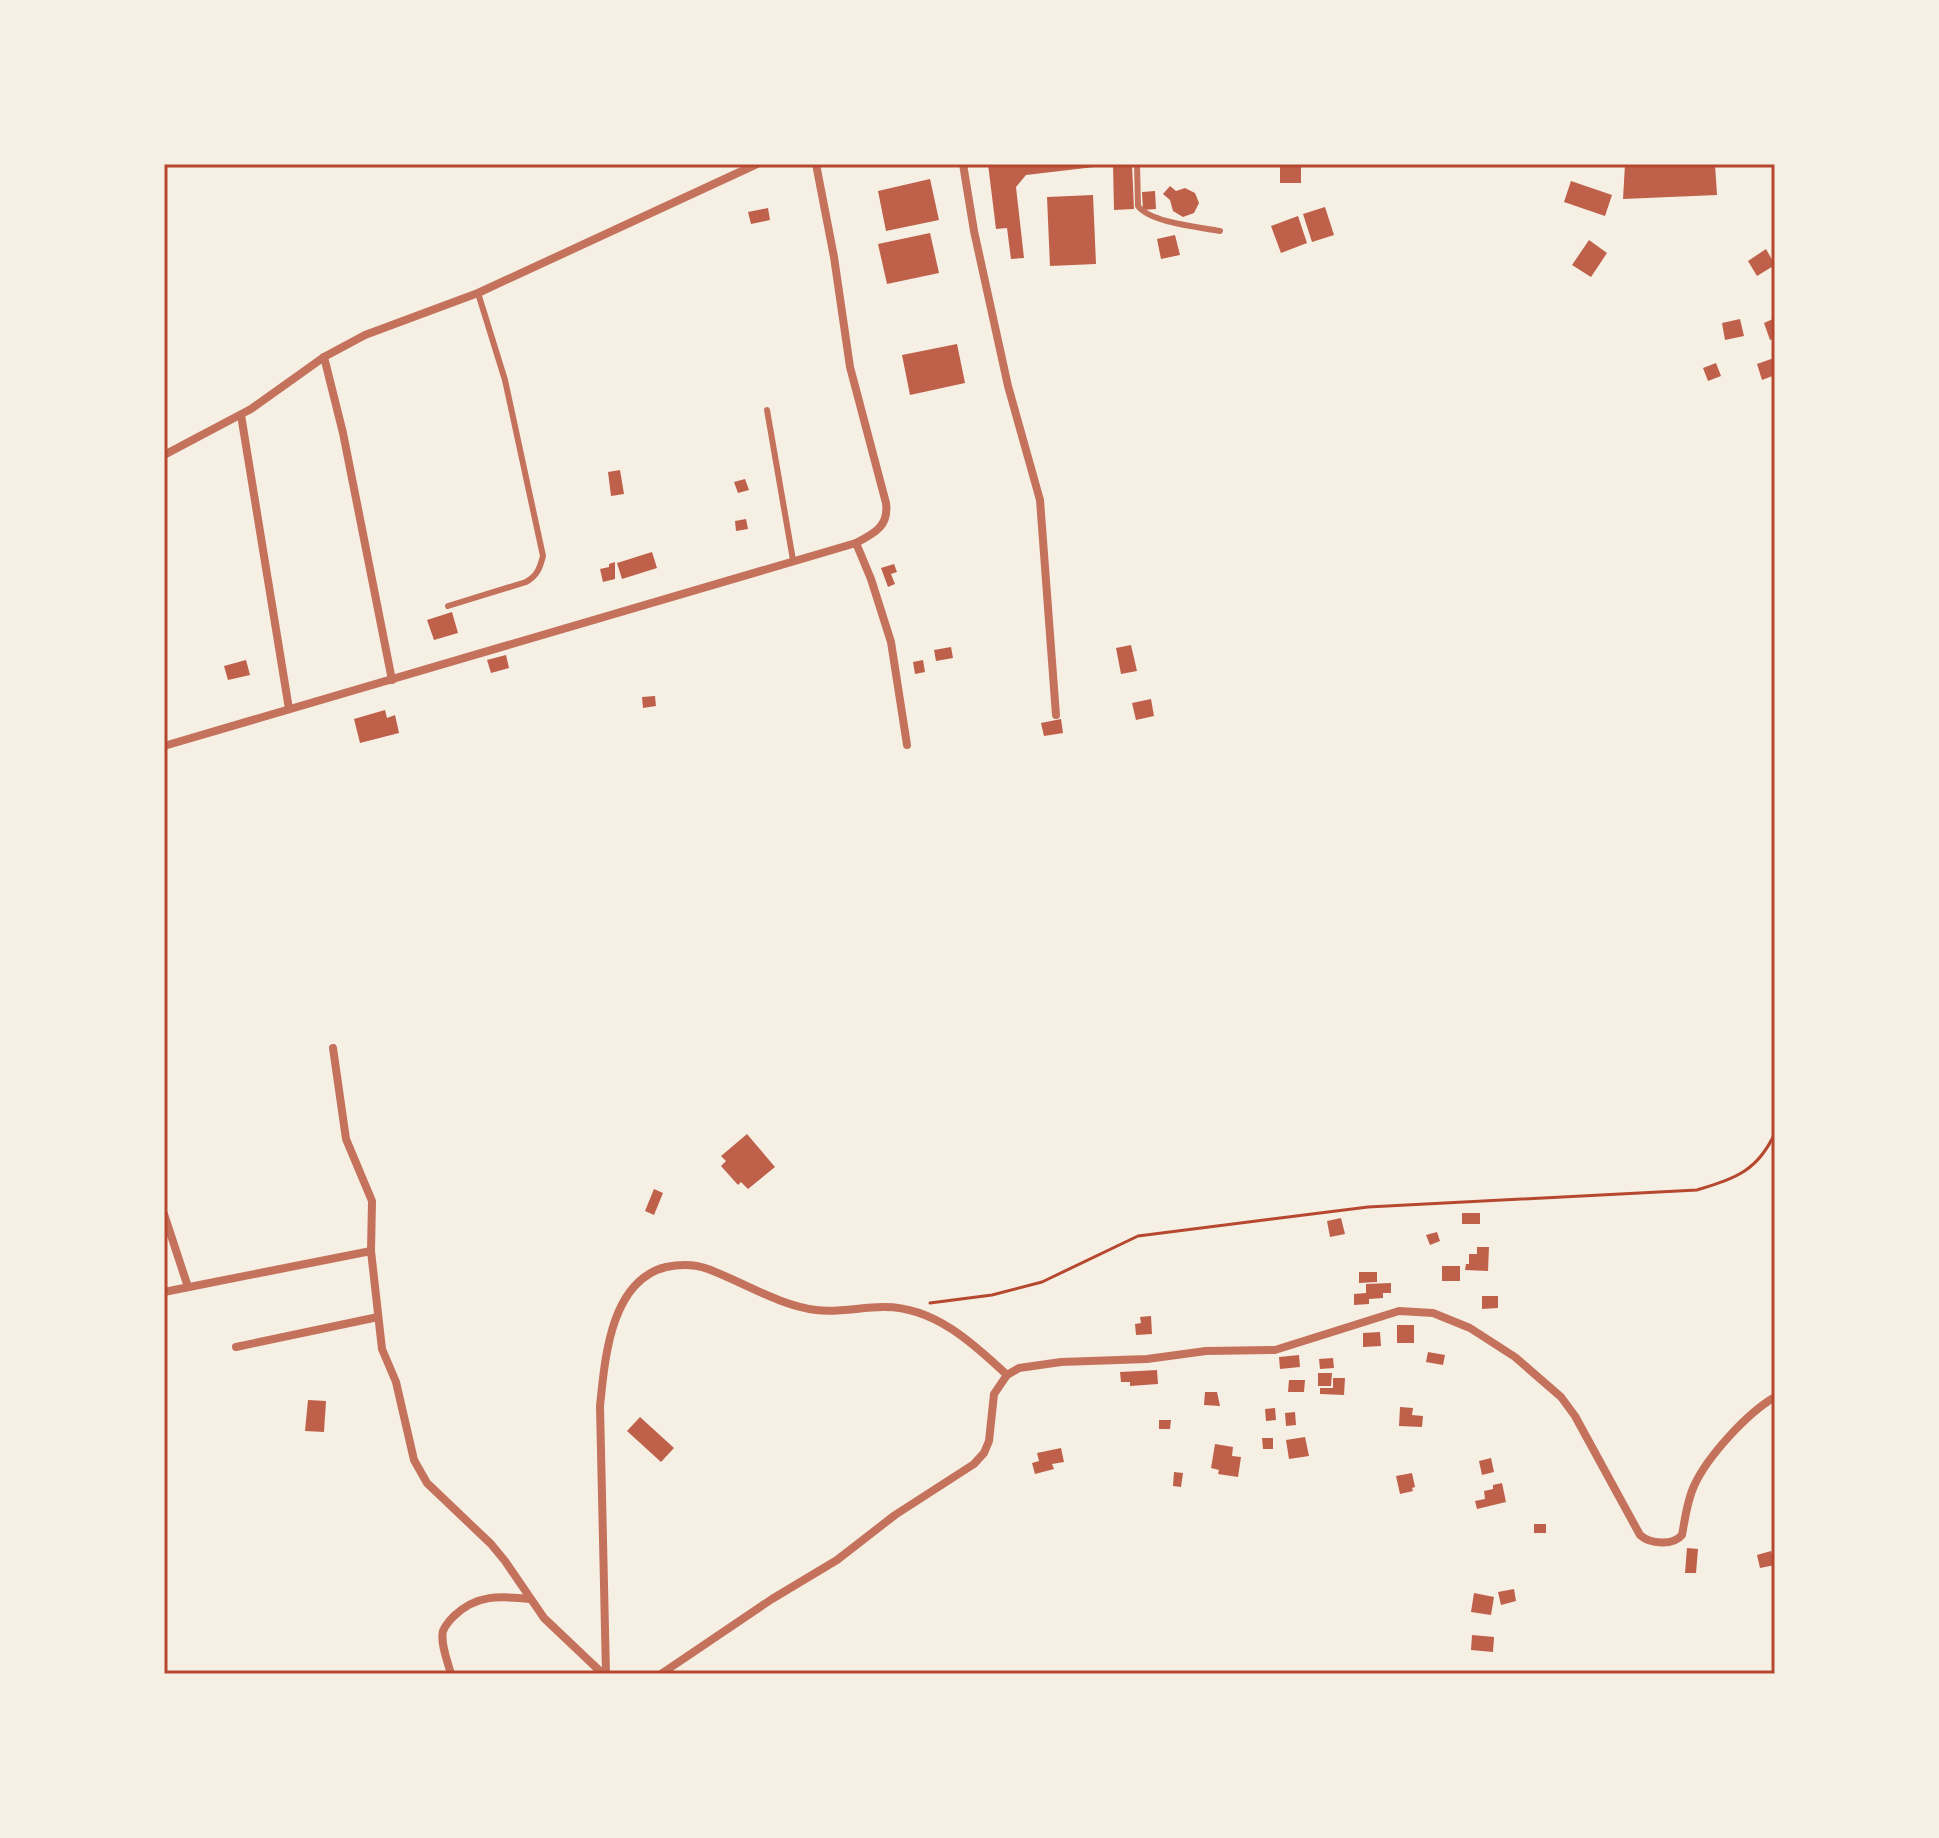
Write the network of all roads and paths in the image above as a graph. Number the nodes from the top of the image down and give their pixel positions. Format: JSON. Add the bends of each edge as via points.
{"nodes":[{"id":1,"x":757,"y":164,"type":"edge"},
{"id":2,"x":816,"y":164,"type":"edge"},
{"id":3,"x":963,"y":164,"type":"edge"},
{"id":4,"x":1137,"y":164,"type":"edge"},
{"id":5,"x":1220,"y":231,"type":"dead end"},
{"id":6,"x":478,"y":293,"type":"junction"},
{"id":7,"x":324,"y":357,"type":"junction"},
{"id":8,"x":767,"y":410,"type":"dead end"},
{"id":9,"x":241,"y":415,"type":"junction"},
{"id":10,"x":164,"y":455,"type":"edge"},
{"id":11,"x":856,"y":543,"type":"junction"},
{"id":12,"x":793,"y":560,"type":"junction"},
{"id":13,"x":448,"y":606,"type":"dead end"},
{"id":14,"x":392,"y":680,"type":"junction"},
{"id":15,"x":289,"y":709,"type":"junction"},
{"id":16,"x":1056,"y":715,"type":"dead end"},
{"id":17,"x":907,"y":745,"type":"dead end"},
{"id":18,"x":164,"y":746,"type":"edge"},
{"id":19,"x":333,"y":1048,"type":"dead end"},
{"id":20,"x":1775,"y":1133,"type":"edge"},
{"id":21,"x":164,"y":1214,"type":"edge"},
{"id":22,"x":371,"y":1251,"type":"junction"},
{"id":23,"x":188,"y":1287,"type":"junction"},
{"id":24,"x":164,"y":1292,"type":"edge"},
{"id":25,"x":921,"y":1304,"type":"dead end"},
{"id":26,"x":378,"y":1317,"type":"junction"},
{"id":27,"x":236,"y":1347,"type":"dead end"},
{"id":28,"x":1007,"y":1375,"type":"junction"},
{"id":29,"x":1775,"y":1397,"type":"edge"},
{"id":30,"x":530,"y":1599,"type":"junction"},
{"id":31,"x":451,"y":1674,"type":"edge"},
{"id":32,"x":605,"y":1674,"type":"edge"},
{"id":33,"x":661,"y":1674,"type":"edge"}],
"edges":[{"from":1,"to":6,"type":"street"},
{"from":2,"to":11,"type":"street","via":[[850,367],[887,513],[881,528]]},
{"from":3,"to":16,"type":"street","via":[[1008,386],[1040,500]]},
{"from":4,"to":5,"type":"lane","via":[[1138,206],[1144,213]]},
{"from":6,"to":7,"type":"street","via":[[365,335]]},
{"from":6,"to":13,"type":"lane","via":[[505,380],[543,556],[534,578]]},
{"from":7,"to":9,"type":"street"},
{"from":7,"to":14,"type":"street"},
{"from":8,"to":12,"type":"lane"},
{"from":9,"to":10,"type":"street"},
{"from":9,"to":15,"type":"street"},
{"from":11,"to":12,"type":"street"},
{"from":11,"to":17,"type":"street","via":[[891,642]]},
{"from":12,"to":14,"type":"street"},
{"from":14,"to":15,"type":"street"},
{"from":15,"to":18,"type":"street"},
{"from":19,"to":22,"type":"street","via":[[346,1139],[372,1201]]},
{"from":20,"to":25,"type":"path","via":[[1767,1151],[1738,1177],[1697,1190],[1368,1207],[1138,1236],[1042,1282]]},
{"from":21,"to":23,"type":"street"},
{"from":22,"to":23,"type":"street"},
{"from":22,"to":26,"type":"street"},
{"from":23,"to":24,"type":"street"},
{"from":26,"to":27,"type":"street"},
{"from":26,"to":30,"type":"street","via":[[382,1349],[418,1468],[436,1493],[498,1553]]},
{"from":28,"to":29,"type":"street","via":[[1061,1362],[1275,1350],[1399,1311],[1448,1317],[1515,1357],[1561,1397],[1640,1535],[1672,1542],[1682,1535],[1691,1494],[1703,1471]]},
{"from":28,"to":32,"type":"street","via":[[961,1334],[902,1308],[815,1310],[696,1266],[669,1267],[643,1277],[624,1301],[604,1363],[600,1406]]},
{"from":28,"to":33,"type":"street","via":[[994,1394],[989,1441],[974,1464]]},
{"from":30,"to":31,"type":"street","via":[[489,1597],[459,1611],[444,1630]]},
{"from":30,"to":32,"type":"street"}]}
